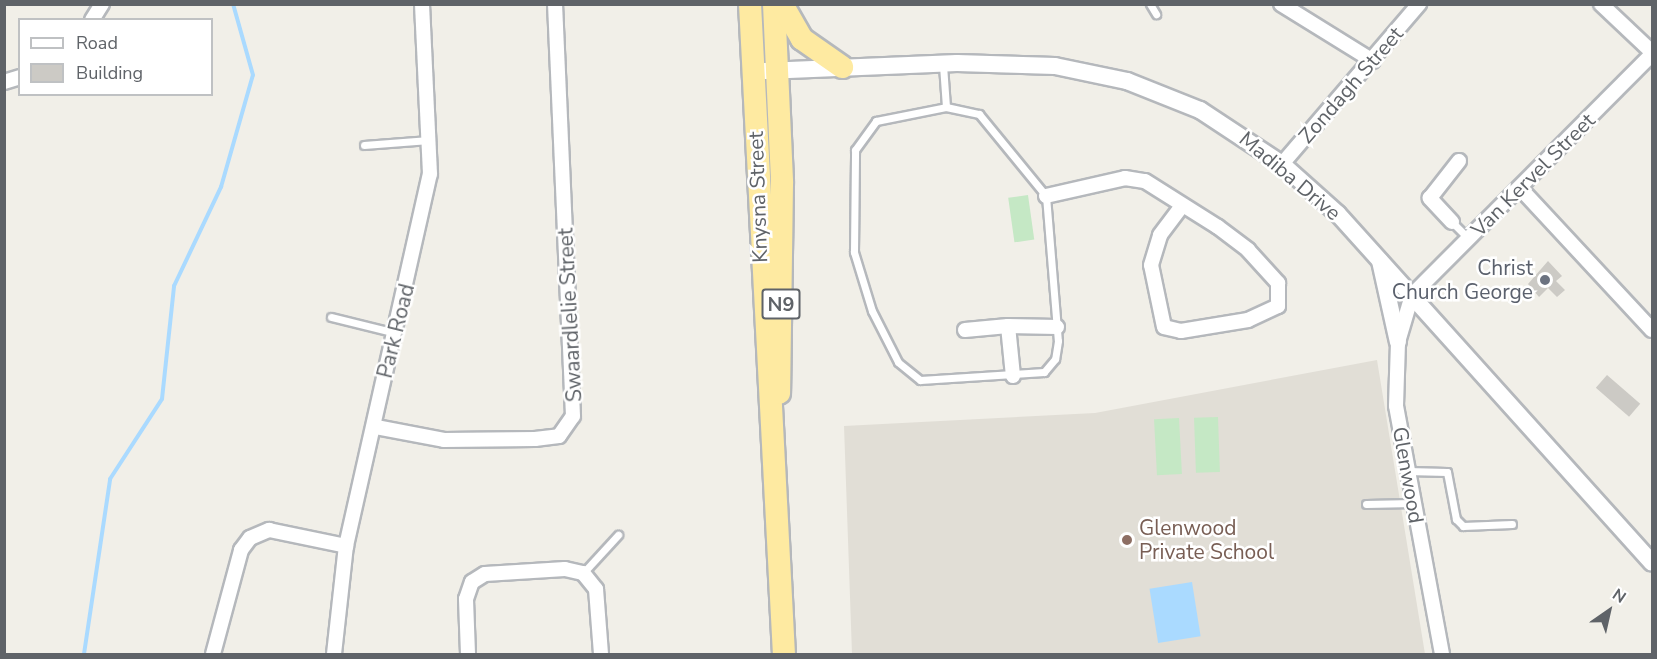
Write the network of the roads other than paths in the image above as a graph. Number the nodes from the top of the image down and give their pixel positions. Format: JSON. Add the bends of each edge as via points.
{"nodes":[{"id":1,"x":422,"y":4,"type":"edge"},
{"id":2,"x":555,"y":4,"type":"edge"},
{"id":3,"x":750,"y":4,"type":"edge"},
{"id":4,"x":774,"y":4,"type":"edge"},
{"id":5,"x":782,"y":4,"type":"edge"},
{"id":6,"x":1150,"y":4,"type":"edge"},
{"id":7,"x":1281,"y":4,"type":"edge"},
{"id":8,"x":1419,"y":4,"type":"edge"},
{"id":9,"x":1601,"y":4,"type":"edge"},
{"id":10,"x":1156,"y":14,"type":"dead end"},
{"id":11,"x":1653,"y":53,"type":"edge"},
{"id":12,"x":1373,"y":61,"type":"junction"},
{"id":13,"x":943,"y":63,"type":"junction"},
{"id":14,"x":842,"y":67,"type":"junction"},
{"id":15,"x":778,"y":70,"type":"junction"},
{"id":16,"x":752,"y":71,"type":"junction"},
{"id":17,"x":946,"y":107,"type":"junction"},
{"id":18,"x":429,"y":140,"type":"junction"},
{"id":19,"x":364,"y":146,"type":"dead end"},
{"id":20,"x":1458,"y":161,"type":"dead end"},
{"id":21,"x":1282,"y":164,"type":"junction"},
{"id":22,"x":1521,"y":188,"type":"junction"},
{"id":23,"x":1046,"y":196,"type":"junction"},
{"id":24,"x":1182,"y":206,"type":"junction"},
{"id":25,"x":1452,"y":222,"type":"joint"},
{"id":26,"x":1469,"y":239,"type":"junction"},
{"id":27,"x":1380,"y":260,"type":"junction"},
{"id":28,"x":1412,"y":295,"type":"junction"},
{"id":29,"x":331,"y":317,"type":"dead end"},
{"id":30,"x":1008,"y":326,"type":"junction"},
{"id":31,"x":1057,"y":327,"type":"junction"},
{"id":32,"x":965,"y":330,"type":"dead end"},
{"id":33,"x":1653,"y":330,"type":"edge"},
{"id":34,"x":396,"y":333,"type":"junction"},
{"id":35,"x":1398,"y":342,"type":"junction"},
{"id":36,"x":1013,"y":376,"type":"junction"},
{"id":37,"x":774,"y":424,"type":"junction"},
{"id":38,"x":376,"y":428,"type":"junction"},
{"id":39,"x":1406,"y":472,"type":"junction"},
{"id":40,"x":1413,"y":502,"type":"junction"},
{"id":41,"x":1366,"y":504,"type":"dead end"},
{"id":42,"x":1512,"y":524,"type":"dead end"},
{"id":43,"x":618,"y":535,"type":"dead end"},
{"id":44,"x":346,"y":546,"type":"junction"},
{"id":45,"x":1653,"y":563,"type":"edge"},
{"id":46,"x":583,"y":573,"type":"junction"},
{"id":47,"x":213,"y":654,"type":"edge"},
{"id":48,"x":334,"y":654,"type":"edge"},
{"id":49,"x":468,"y":654,"type":"edge"},
{"id":50,"x":601,"y":654,"type":"edge"},
{"id":51,"x":784,"y":654,"type":"edge"},
{"id":52,"x":1442,"y":654,"type":"edge"}],
"edges":[{"from":1,"to":18,"type":"street","name":"Park Road"},
{"from":2,"to":38,"type":"street","name":"Swaardlelie Street","via":[[573,416],[559,436],[536,439],[444,440]]},
{"from":3,"to":16,"type":"highway","name":"Knysna Street","number":"N9"},
{"from":4,"to":15,"type":"highway","name":"Knysna Street","number":"N9"},
{"from":5,"to":14,"type":"highway","via":[[802,39]]},
{"from":6,"to":10,"type":"lane"},
{"from":7,"to":12,"type":"street"},
{"from":8,"to":12,"type":"street","name":"Zondagh Street"},
{"from":9,"to":11,"type":"street"},
{"from":11,"to":22,"type":"street","name":"Van Kervel Street"},
{"from":12,"to":21,"type":"street","name":"Zondagh Street"},
{"from":13,"to":14,"type":"street","name":"Madiba Drive"},
{"from":13,"to":17,"type":"lane"},
{"from":13,"to":21,"type":"street","name":"Madiba Drive","via":[[1055,66],[1128,81],[1200,110]]},
{"from":14,"to":15,"type":"street","name":"Madiba Drive"},
{"from":15,"to":16,"type":"street","name":"Madiba Drive"},
{"from":15,"to":37,"type":"highway","name":"Knysna Street","number":"N9","via":[[782,274],[780,384]]},
{"from":16,"to":37,"type":"highway","name":"Knysna Street","number":"N9","via":[[766,382]]},
{"from":17,"to":23,"type":"lane","via":[[979,114]]},
{"from":17,"to":36,"type":"lane","via":[[876,121],[861,135],[852,181],[854,252],[872,311],[912,376],[925,381]]},
{"from":18,"to":19,"type":"lane"},
{"from":18,"to":34,"type":"street","name":"Park Road","via":[[423,223]]},
{"from":20,"to":25,"type":"street","via":[[1430,198]]},
{"from":21,"to":27,"type":"street","name":"Madiba Drive"},
{"from":22,"to":26,"type":"street","name":"Van Kervel Street"},
{"from":22,"to":33,"type":"street"},
{"from":23,"to":24,"type":"street","via":[[1125,178],[1145,181]]},
{"from":23,"to":31,"type":"lane"},
{"from":24,"to":24,"type":"street","via":[[1248,250],[1278,283],[1278,306],[1248,320],[1181,331],[1164,327],[1151,265],[1160,235]]},
{"from":25,"to":26,"type":"lane"},
{"from":26,"to":28,"type":"street","name":"Van Kervel Street"},
{"from":27,"to":28,"type":"street","name":"Madiba Drive"},
{"from":27,"to":35,"type":"street"},
{"from":28,"to":35,"type":"street","name":"Glenwood"},
{"from":28,"to":45,"type":"street","name":"Madiba Drive"},
{"from":29,"to":34,"type":"lane"},
{"from":30,"to":31,"type":"street"},
{"from":30,"to":32,"type":"street"},
{"from":30,"to":36,"type":"street"},
{"from":31,"to":36,"type":"lane","via":[[1057,352],[1051,366],[1044,372]]},
{"from":34,"to":38,"type":"street","name":"Park Road"},
{"from":35,"to":39,"type":"street","name":"Glenwood","via":[[1396,405]]},
{"from":37,"to":51,"type":"highway","name":"Knysna Street","number":"N9"},
{"from":38,"to":44,"type":"street","name":"Park Road"},
{"from":39,"to":40,"type":"street","name":"Glenwood"},
{"from":39,"to":42,"type":"lane","via":[[1447,472],[1456,519],[1463,526]]},
{"from":40,"to":41,"type":"lane"},
{"from":40,"to":52,"type":"street","name":"Glenwood"},
{"from":43,"to":46,"type":"lane"},
{"from":44,"to":47,"type":"street","via":[[268,530],[250,538],[241,550]]},
{"from":44,"to":48,"type":"street","name":"Park Road"},
{"from":46,"to":49,"type":"street","via":[[565,568],[478,577],[465,599]]},
{"from":46,"to":50,"type":"street","via":[[598,596]]}]}
